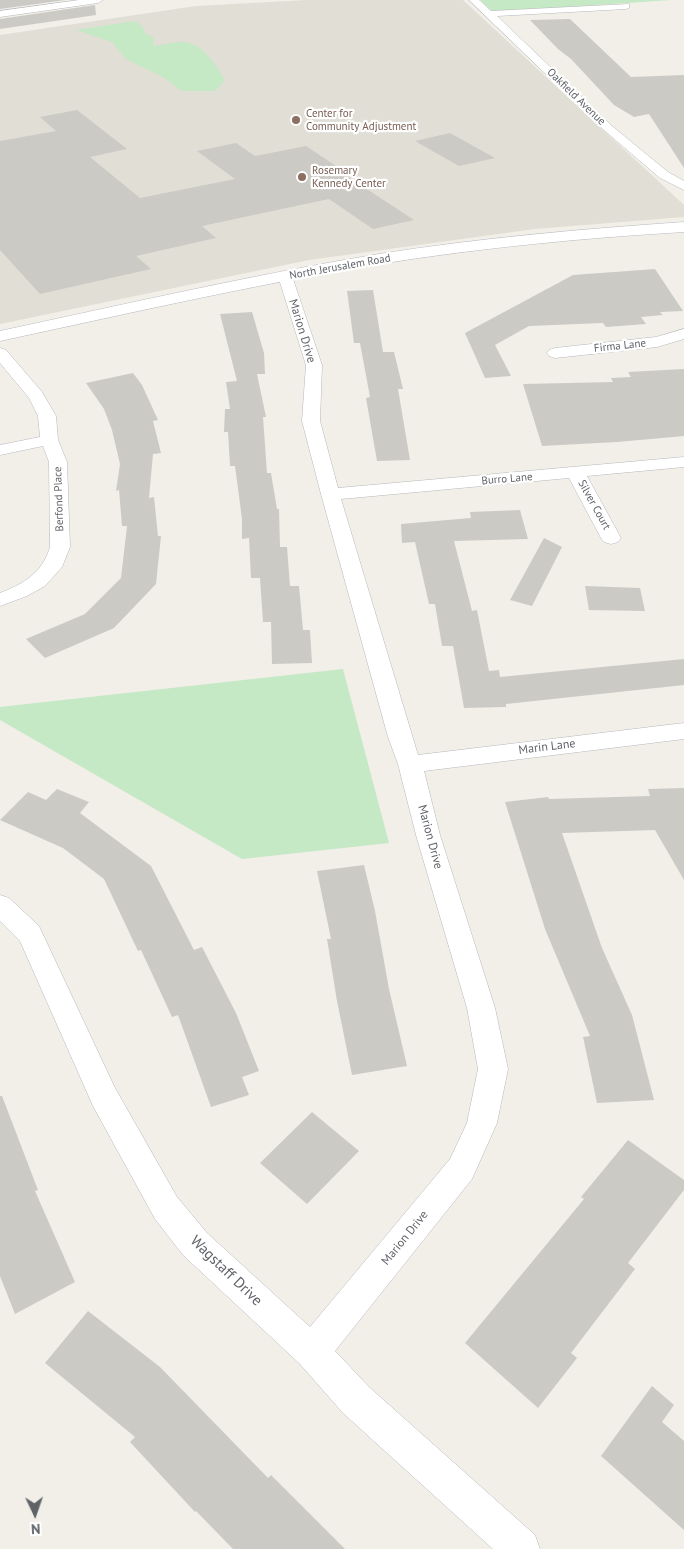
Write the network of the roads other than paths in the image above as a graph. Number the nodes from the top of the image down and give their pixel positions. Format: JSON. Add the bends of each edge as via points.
{"nodes":[{"id":1,"x":98,"y":0,"type":"edge"},
{"id":2,"x":474,"y":0,"type":"edge"},
{"id":3,"x":0,"y":2,"type":"edge"},
{"id":4,"x":626,"y":6,"type":"dead end"},
{"id":5,"x":13,"y":12,"type":"junction"},
{"id":6,"x":0,"y":14,"type":"edge"},
{"id":7,"x":489,"y":14,"type":"junction"},
{"id":8,"x":684,"y":186,"type":"edge"},
{"id":9,"x":684,"y":227,"type":"edge"},
{"id":10,"x":285,"y":276,"type":"junction"},
{"id":11,"x":684,"y":334,"type":"edge"},
{"id":12,"x":0,"y":336,"type":"edge"},
{"id":13,"x":555,"y":353,"type":"dead end"},
{"id":14,"x":0,"y":354,"type":"edge"},
{"id":15,"x":49,"y":440,"type":"junction"},
{"id":16,"x":0,"y":450,"type":"edge"},
{"id":17,"x":684,"y":462,"type":"edge"},
{"id":18,"x":576,"y":473,"type":"junction"},
{"id":19,"x":330,"y":494,"type":"junction"},
{"id":20,"x":612,"y":538,"type":"dead end"},
{"id":21,"x":0,"y":600,"type":"edge"},
{"id":22,"x":684,"y":731,"type":"edge"},
{"id":23,"x":410,"y":764,"type":"junction"},
{"id":24,"x":0,"y":904,"type":"edge"},
{"id":25,"x":312,"y":1352,"type":"junction"},
{"id":26,"x":521,"y":1549,"type":"edge"}],
"edges":[{"from":1,"to":5,"type":"street"},
{"from":2,"to":7,"type":"street","name":"Oakfield Avenue"},
{"from":3,"to":5,"type":"street"},
{"from":4,"to":7,"type":"street"},
{"from":5,"to":6,"type":"street"},
{"from":7,"to":8,"type":"street","name":"Oakfield Avenue","via":[[608,128],[664,175]]},
{"from":9,"to":10,"type":"main road","name":"North Jerusalem Road","via":[[500,243]]},
{"from":10,"to":12,"type":"main road","name":"North Jerusalem Road"},
{"from":10,"to":19,"type":"street","name":"Marion Drive","via":[[314,365],[311,421]]},
{"from":11,"to":13,"type":"street","name":"Firma Lane","via":[[657,342]]},
{"from":14,"to":15,"type":"street","name":"Berfond Place","via":[[36,396],[47,416]]},
{"from":15,"to":16,"type":"street"},
{"from":15,"to":21,"type":"street","name":"Berfond Place","via":[[58,462],[58,560],[39,581]]},
{"from":17,"to":18,"type":"street","name":"Burro Lane"},
{"from":18,"to":19,"type":"street","name":"Burro Lane"},
{"from":18,"to":20,"type":"street","name":"Silver Court"},
{"from":19,"to":23,"type":"street","name":"Marion Drive"},
{"from":22,"to":23,"type":"street","name":"Marin Lane"},
{"from":23,"to":25,"type":"street","name":"Marion Drive","via":[[428,835],[481,1008],[493,1069],[482,1124],[460,1169]]},
{"from":24,"to":25,"type":"street","name":"Wagstaff Drive","via":[[30,934],[104,1097],[166,1208],[194,1244]]},
{"from":25,"to":26,"type":"street","name":"Wagstaff Drive","via":[[356,1400]]}]}
